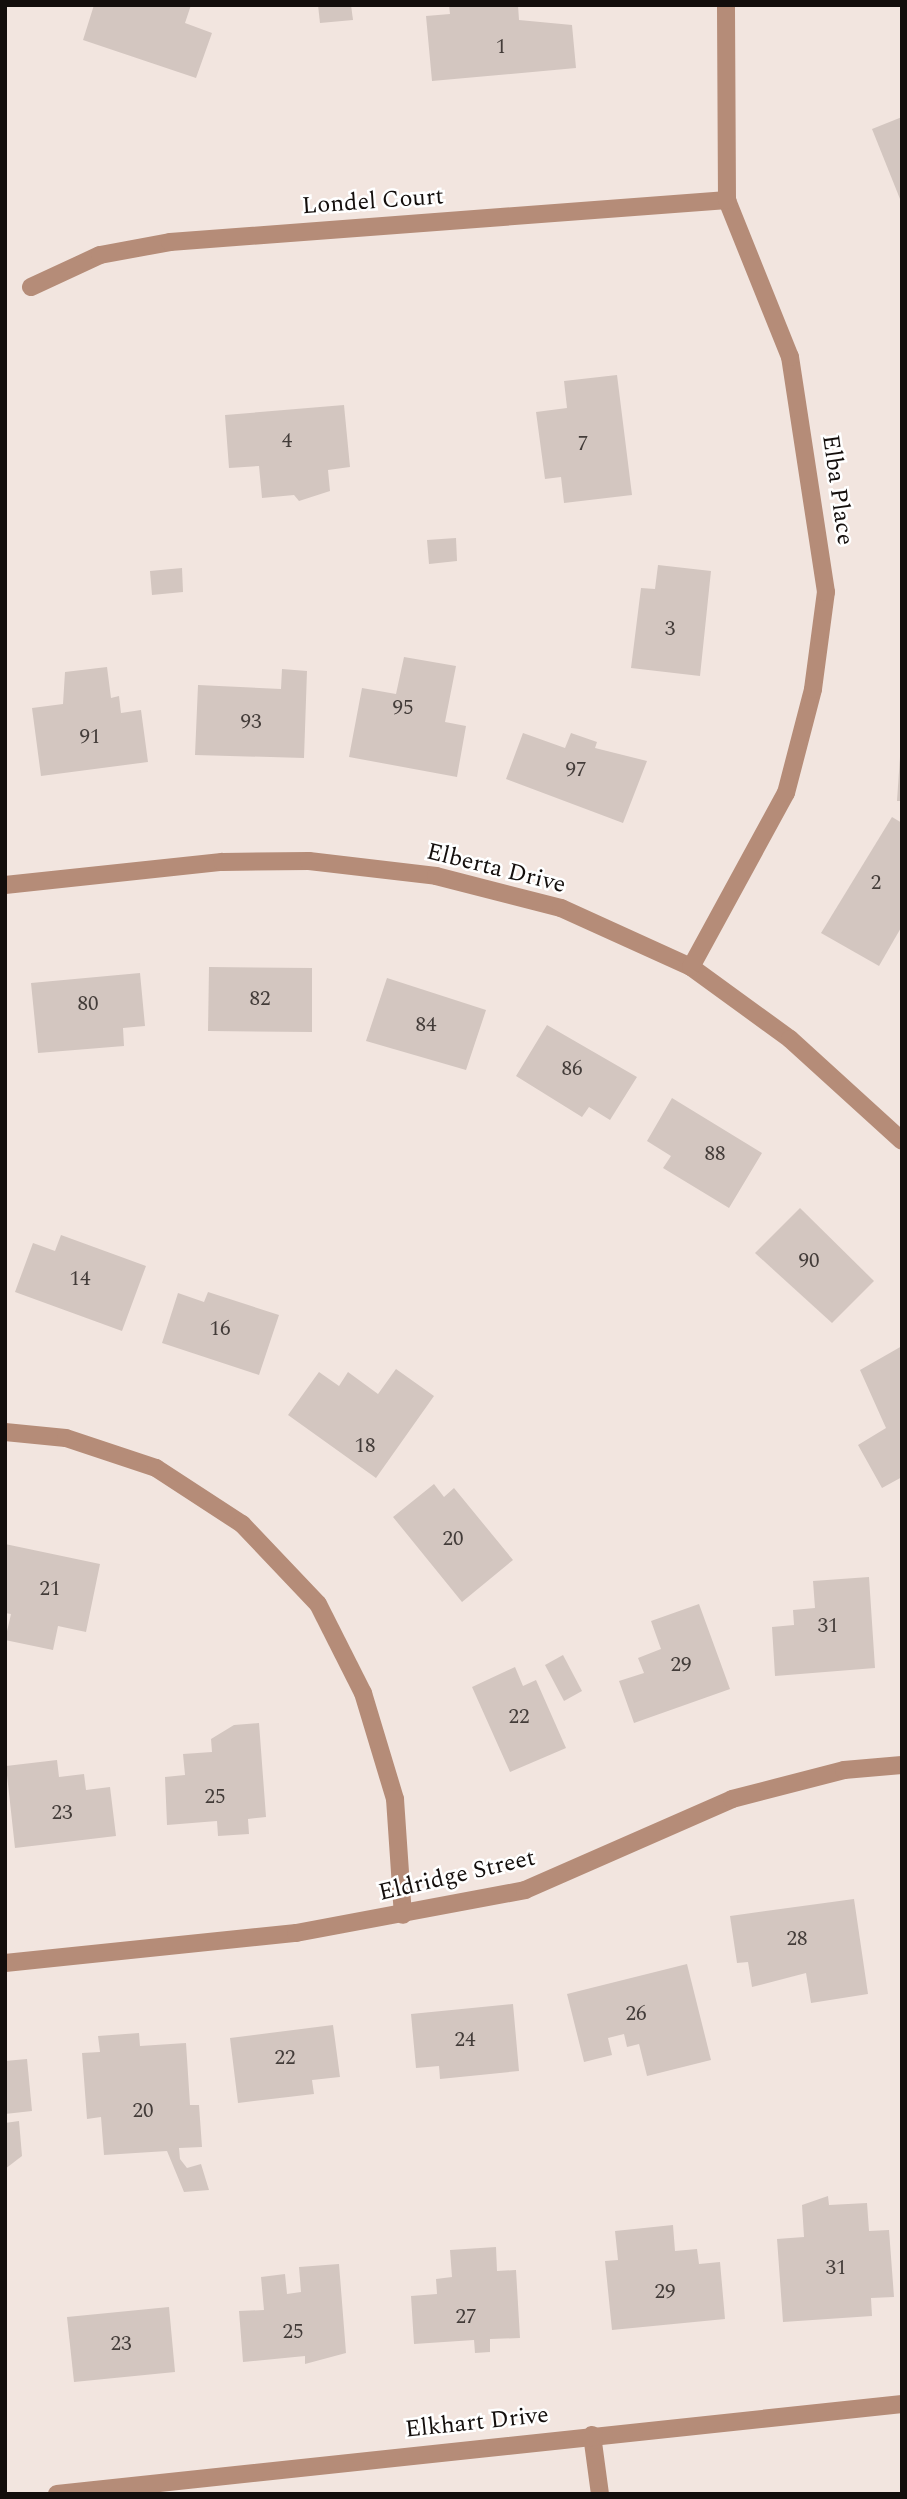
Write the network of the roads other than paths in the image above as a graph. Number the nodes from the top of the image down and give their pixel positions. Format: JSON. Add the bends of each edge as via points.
{"nodes":[{"id":1,"x":726,"y":5,"type":"edge"},
{"id":2,"x":727,"y":200,"type":"junction"},
{"id":3,"x":31,"y":286,"type":"dead end"},
{"id":4,"x":5,"y":885,"type":"edge"},
{"id":5,"x":691,"y":967,"type":"junction"},
{"id":6,"x":902,"y":1140,"type":"edge"},
{"id":7,"x":5,"y":1432,"type":"edge"},
{"id":8,"x":902,"y":1765,"type":"edge"},
{"id":9,"x":403,"y":1915,"type":"junction"},
{"id":10,"x":5,"y":1963,"type":"edge"},
{"id":11,"x":902,"y":2404,"type":"edge"},
{"id":12,"x":592,"y":2435,"type":"junction"},
{"id":13,"x":57,"y":2494,"type":"edge"},
{"id":14,"x":600,"y":2494,"type":"edge"}],
"edges":[{"from":1,"to":2,"type":"street","name":"Elba Place"},
{"from":2,"to":3,"type":"street","name":"Londel Court","via":[[170,242],[100,256]]},
{"from":2,"to":5,"type":"street","name":"Elba Place","via":[[790,357],[826,592],[813,689],[786,793]]},
{"from":4,"to":5,"type":"street","name":"Elberta Drive","via":[[222,862],[309,861],[436,876],[561,908]]},
{"from":5,"to":6,"type":"street","name":"Elberta Drive","via":[[790,1039]]},
{"from":7,"to":9,"type":"street","via":[[66,1438],[156,1468],[242,1524],[318,1604],[363,1693],[395,1799]]},
{"from":8,"to":9,"type":"street","name":"Eldridge Street","via":[[844,1770],[732,1799],[525,1890]]},
{"from":9,"to":10,"type":"street","name":"Eldridge Street"},
{"from":11,"to":12,"type":"street","name":"Elkhart Drive"},
{"from":12,"to":13,"type":"street","name":"Elkhart Drive"},
{"from":12,"to":14,"type":"street"}]}
